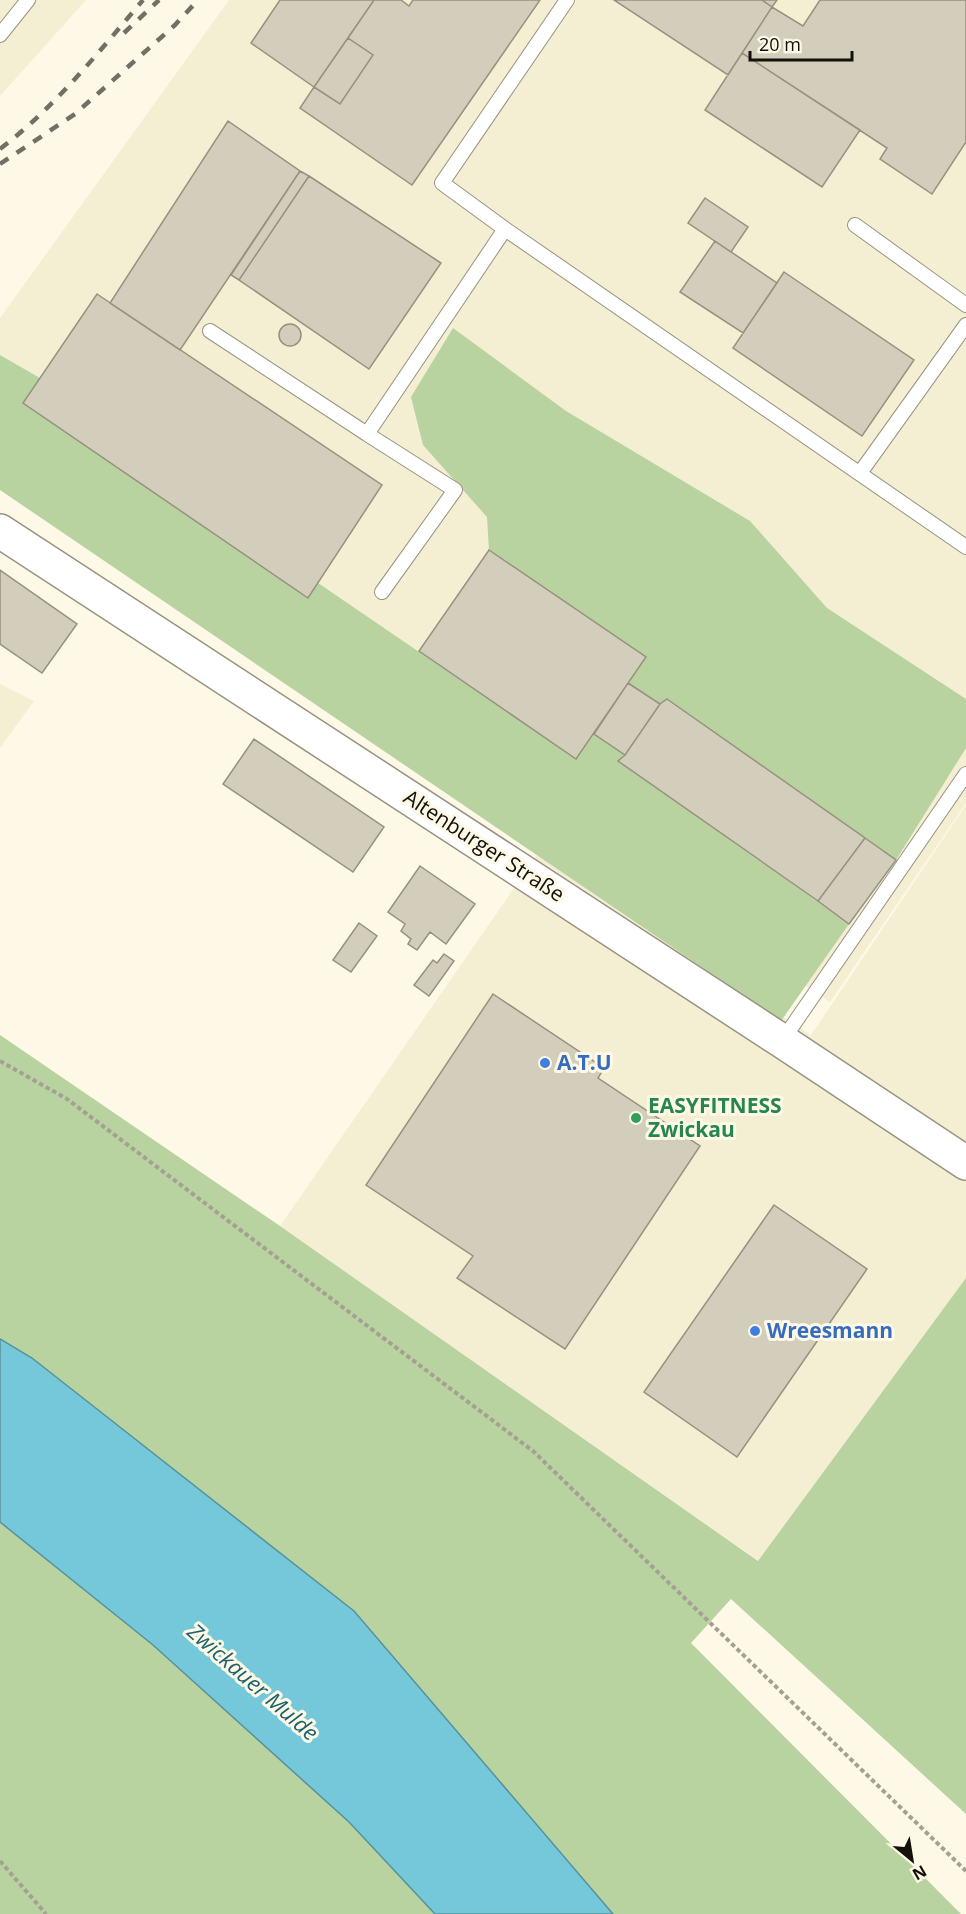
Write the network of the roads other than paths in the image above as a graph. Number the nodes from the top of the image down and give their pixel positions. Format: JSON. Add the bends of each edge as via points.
{"nodes":[{"id":1,"x":28,"y":0,"type":"edge"},
{"id":2,"x":567,"y":0,"type":"edge"},
{"id":3,"x":0,"y":35,"type":"edge"},
{"id":4,"x":855,"y":225,"type":"dead end"},
{"id":5,"x":505,"y":229,"type":"junction"},
{"id":6,"x":966,"y":305,"type":"edge"},
{"id":7,"x":966,"y":325,"type":"edge"},
{"id":8,"x":210,"y":331,"type":"dead end"},
{"id":9,"x":367,"y":434,"type":"junction"},
{"id":10,"x":860,"y":474,"type":"junction"},
{"id":11,"x":0,"y":531,"type":"edge"},
{"id":12,"x":966,"y":547,"type":"edge"},
{"id":13,"x":382,"y":592,"type":"dead end"},
{"id":14,"x":966,"y":774,"type":"edge"},
{"id":15,"x":782,"y":1041,"type":"junction"},
{"id":16,"x":966,"y":1163,"type":"edge"}],
"edges":[{"from":1,"to":3,"type":"lane"},
{"from":2,"to":5,"type":"lane","via":[[442,183]]},
{"from":4,"to":6,"type":"lane"},
{"from":5,"to":9,"type":"lane"},
{"from":5,"to":10,"type":"lane"},
{"from":7,"to":10,"type":"lane"},
{"from":8,"to":9,"type":"lane"},
{"from":9,"to":13,"type":"lane","via":[[455,490]]},
{"from":10,"to":12,"type":"lane"},
{"from":11,"to":15,"type":"street","name":"Altenburger Straße"},
{"from":14,"to":15,"type":"lane"},
{"from":15,"to":16,"type":"street","name":"Altenburger Straße"}]}
